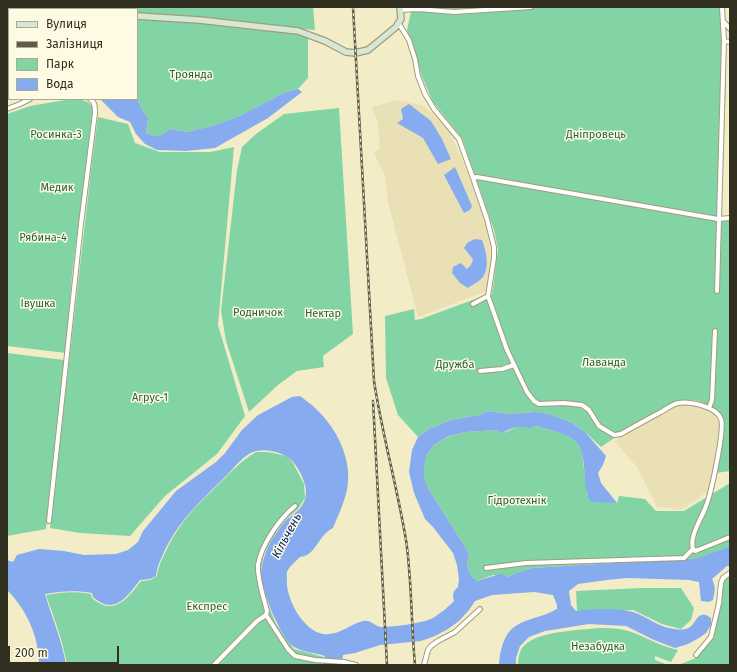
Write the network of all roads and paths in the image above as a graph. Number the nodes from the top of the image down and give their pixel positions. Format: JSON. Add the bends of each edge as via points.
{"nodes":[{"id":1,"x":531,"y":7,"type":"edge"},
{"id":2,"x":722,"y":7,"type":"edge"},
{"id":3,"x":400,"y":9,"type":"edge"},
{"id":4,"x":138,"y":16,"type":"edge"},
{"id":5,"x":723,"y":21,"type":"junction"},
{"id":6,"x":399,"y":24,"type":"junction"},
{"id":7,"x":730,"y":29,"type":"edge"},
{"id":8,"x":724,"y":42,"type":"junction"},
{"id":9,"x":730,"y":42,"type":"edge"},
{"id":10,"x":28,"y":100,"type":"edge"},
{"id":11,"x":91,"y":100,"type":"edge"},
{"id":12,"x":7,"y":109,"type":"edge"},
{"id":13,"x":474,"y":178,"type":"junction"},
{"id":14,"x":730,"y":218,"type":"edge"},
{"id":15,"x":718,"y":219,"type":"junction"},
{"id":16,"x":717,"y":291,"type":"dead end"},
{"id":17,"x":488,"y":296,"type":"junction"},
{"id":18,"x":473,"y":304,"type":"dead end"},
{"id":19,"x":714,"y":331,"type":"dead end"},
{"id":20,"x":514,"y":365,"type":"junction"},
{"id":21,"x":480,"y":371,"type":"dead end"},
{"id":22,"x":709,"y":408,"type":"junction"},
{"id":23,"x":295,"y":506,"type":"dead end"},
{"id":24,"x":49,"y":521,"type":"dead end"},
{"id":25,"x":730,"y":537,"type":"edge"},
{"id":26,"x":692,"y":549,"type":"junction"},
{"id":27,"x":486,"y":568,"type":"dead end"},
{"id":28,"x":730,"y":573,"type":"edge"},
{"id":29,"x":480,"y":610,"type":"dead end"},
{"id":30,"x":266,"y":615,"type":"junction"},
{"id":31,"x":696,"y":655,"type":"dead end"},
{"id":32,"x":214,"y":665,"type":"edge"},
{"id":33,"x":356,"y":665,"type":"edge"},
{"id":34,"x":424,"y":665,"type":"edge"}],
"edges":[{"from":1,"to":3,"type":"street","via":[[454,12]]},
{"from":2,"to":5,"type":"street"},
{"from":3,"to":6,"type":"street"},
{"from":4,"to":6,"type":"street","via":[[298,31],[350,53],[368,50]]},
{"from":5,"to":7,"type":"street"},
{"from":5,"to":8,"type":"street"},
{"from":6,"to":13,"type":"street","via":[[409,40],[425,94],[459,139]]},
{"from":8,"to":9,"type":"street"},
{"from":8,"to":15,"type":"street"},
{"from":10,"to":12,"type":"street"},
{"from":11,"to":24,"type":"street","via":[[95,104],[95,113]]},
{"from":13,"to":15,"type":"street"},
{"from":13,"to":17,"type":"street","via":[[494,247]]},
{"from":14,"to":15,"type":"street"},
{"from":15,"to":16,"type":"street"},
{"from":17,"to":18,"type":"street"},
{"from":17,"to":20,"type":"street"},
{"from":19,"to":22,"type":"street","via":[[712,400]]},
{"from":20,"to":21,"type":"street"},
{"from":20,"to":22,"type":"street","via":[[534,402],[582,405],[589,410],[599,426],[614,435],[621,434],[675,404],[686,402]]},
{"from":22,"to":26,"type":"street","via":[[719,415],[722,421],[720,441],[706,505],[697,525]]},
{"from":23,"to":30,"type":"street","via":[[270,536],[258,566]]},
{"from":25,"to":26,"type":"street","via":[[695,551]]},
{"from":26,"to":27,"type":"street","via":[[684,558],[526,563]]},
{"from":28,"to":31,"type":"street","via":[[721,583],[711,638]]},
{"from":29,"to":34,"type":"street","via":[[455,632],[431,646]]},
{"from":30,"to":32,"type":"street"},
{"from":30,"to":33,"type":"street","via":[[295,656]]}]}
